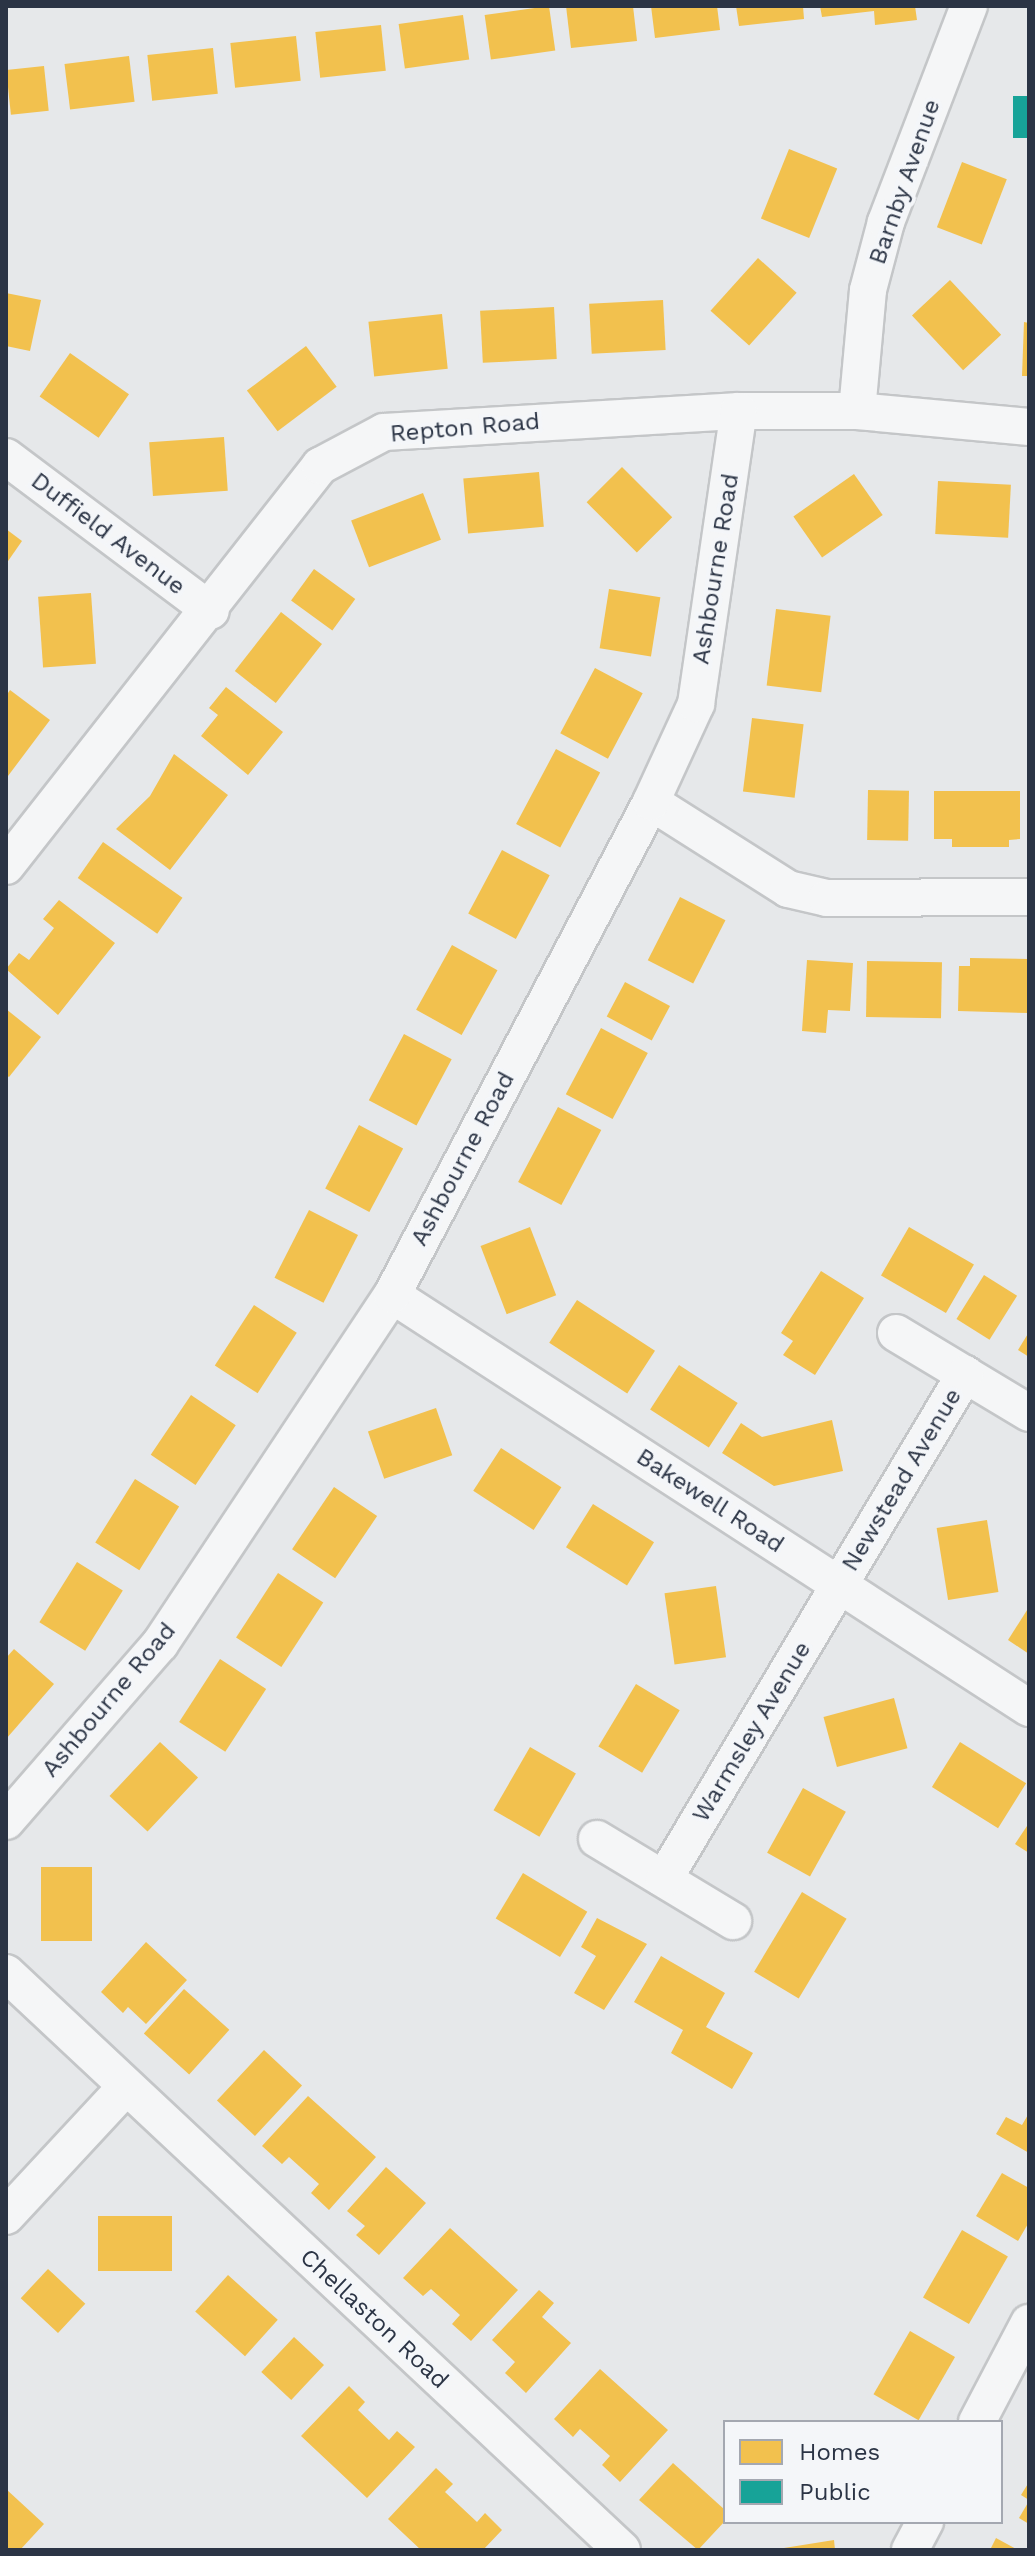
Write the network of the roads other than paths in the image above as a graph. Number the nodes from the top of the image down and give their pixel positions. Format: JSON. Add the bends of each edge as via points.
{"nodes":[{"id":1,"x":969,"y":6,"type":"edge"},
{"id":2,"x":739,"y":411,"type":"junction"},
{"id":3,"x":857,"y":411,"type":"junction"},
{"id":4,"x":1029,"y":427,"type":"edge"},
{"id":5,"x":6,"y":457,"type":"edge"},
{"id":6,"x":211,"y":611,"type":"junction"},
{"id":7,"x":651,"y":802,"type":"junction"},
{"id":8,"x":6,"y":866,"type":"edge"},
{"id":9,"x":1029,"y":897,"type":"edge"},
{"id":10,"x":392,"y":1295,"type":"junction"},
{"id":11,"x":896,"y":1333,"type":"dead end"},
{"id":12,"x":965,"y":1374,"type":"junction"},
{"id":13,"x":1029,"y":1413,"type":"edge"},
{"id":14,"x":840,"y":1585,"type":"junction"},
{"id":15,"x":1029,"y":1708,"type":"edge"},
{"id":16,"x":6,"y":1821,"type":"edge"},
{"id":17,"x":597,"y":1839,"type":"dead end"},
{"id":18,"x":664,"y":1879,"type":"junction"},
{"id":19,"x":733,"y":1921,"type":"dead end"},
{"id":20,"x":6,"y":1973,"type":"edge"},
{"id":21,"x":126,"y":2087,"type":"junction"},
{"id":22,"x":6,"y":2216,"type":"edge"},
{"id":23,"x":1029,"y":2323,"type":"edge"},
{"id":24,"x":978,"y":2420,"type":"edge"},
{"id":25,"x":924,"y":2524,"type":"edge"},
{"id":26,"x":622,"y":2550,"type":"edge"},
{"id":27,"x":910,"y":2550,"type":"edge"}],
"edges":[{"from":1,"to":3,"type":"street","name":"Barnby Avenue","via":[[886,222],[868,290]]},
{"from":2,"to":3,"type":"street","name":"Repton Road"},
{"from":2,"to":6,"type":"street","name":"Repton Road","via":[[384,432],[320,466]]},
{"from":2,"to":7,"type":"street","name":"Ashbourne Road","via":[[696,704]]},
{"from":3,"to":4,"type":"street","name":"Repton Road"},
{"from":5,"to":6,"type":"street","name":"Duffield Avenue"},
{"from":6,"to":8,"type":"street","name":"Repton Road"},
{"from":7,"to":9,"type":"street","via":[[788,889],[814,895]]},
{"from":7,"to":10,"type":"street","name":"Ashbourne Road"},
{"from":10,"to":14,"type":"street","name":"Bakewell Road"},
{"from":10,"to":16,"type":"street","name":"Ashbourne Road","via":[[160,1644]]},
{"from":11,"to":12,"type":"street"},
{"from":12,"to":13,"type":"street"},
{"from":12,"to":14,"type":"street","name":"Newstead Avenue"},
{"from":14,"to":15,"type":"street","name":"Bakewell Road"},
{"from":14,"to":18,"type":"street","name":"Warmsley Avenue"},
{"from":17,"to":18,"type":"street"},
{"from":18,"to":19,"type":"street"},
{"from":20,"to":21,"type":"street"},
{"from":21,"to":22,"type":"street"},
{"from":21,"to":26,"type":"street","name":"Chellaston Road"},
{"from":23,"to":24,"type":"street"},
{"from":25,"to":27,"type":"street"}]}
